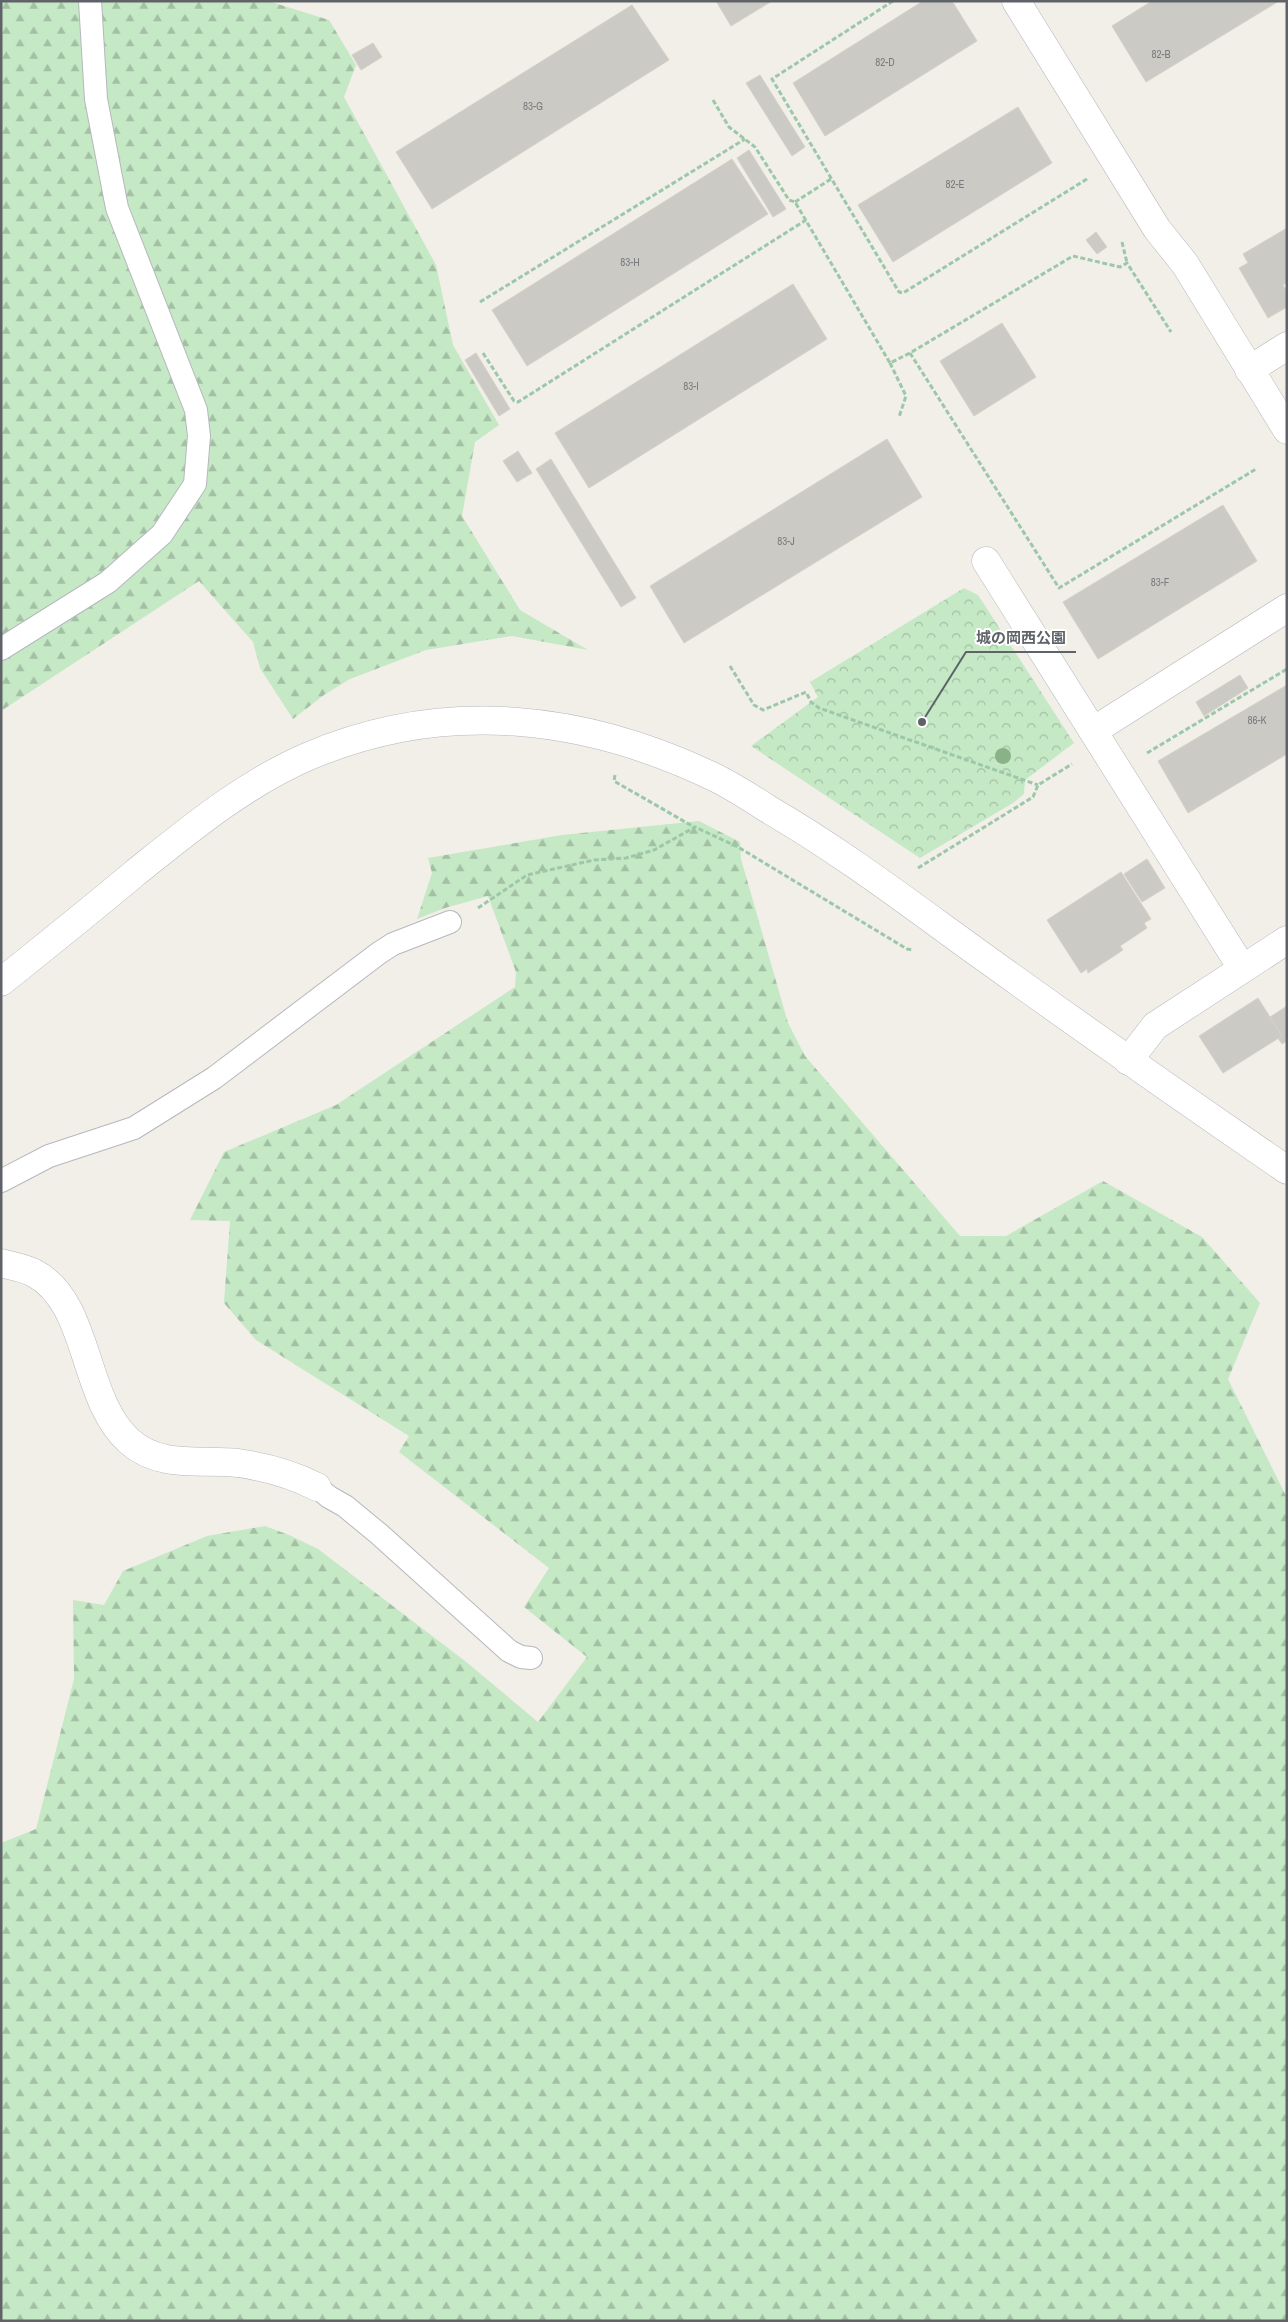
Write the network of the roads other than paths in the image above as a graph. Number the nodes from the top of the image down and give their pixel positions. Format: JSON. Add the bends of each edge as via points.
{"nodes":[{"id":1,"x":90,"y":1,"type":"edge"},
{"id":2,"x":1016,"y":1,"type":"edge"},
{"id":3,"x":1287,"y":346,"type":"edge"},
{"id":4,"x":1249,"y":370,"type":"junction"},
{"id":5,"x":1287,"y":430,"type":"edge"},
{"id":6,"x":986,"y":561,"type":"dead end"},
{"id":7,"x":1287,"y":608,"type":"edge"},
{"id":8,"x":1,"y":649,"type":"edge"},
{"id":9,"x":1093,"y":732,"type":"junction"},
{"id":10,"x":450,"y":922,"type":"road end"},
{"id":11,"x":1287,"y":940,"type":"edge"},
{"id":12,"x":1242,"y":968,"type":"junction"},
{"id":13,"x":1,"y":982,"type":"edge"},
{"id":14,"x":1128,"y":1061,"type":"junction"},
{"id":15,"x":1287,"y":1170,"type":"edge"},
{"id":16,"x":1,"y":1181,"type":"edge"},
{"id":17,"x":1,"y":1263,"type":"edge"},
{"id":18,"x":318,"y":1487,"type":"joint"},
{"id":19,"x":531,"y":1658,"type":"dead end"}],
"edges":[{"from":1,"to":8,"type":"lane","via":[[96,99],[117,208],[196,410],[200,436],[195,484],[162,534],[108,582]]},
{"from":2,"to":4,"type":"street","via":[[1157,230],[1185,264]]},
{"from":3,"to":4,"type":"street"},
{"from":4,"to":5,"type":"street"},
{"from":6,"to":9,"type":"street"},
{"from":7,"to":9,"type":"street"},
{"from":9,"to":12,"type":"street"},
{"from":10,"to":16,"type":"lane","via":[[379,952],[214,1078],[134,1128],[49,1156]]},
{"from":11,"to":12,"type":"street"},
{"from":12,"to":14,"type":"street","via":[[1155,1026]]},
{"from":13,"to":14,"type":"street","via":[[209,813],[306,757],[349,740],[409,726],[471,719],[519,720],[563,726],[612,739],[665,756],[719,779],[811,833]]},
{"from":14,"to":15,"type":"street"},
{"from":17,"to":18,"type":"street","via":[[33,1272],[59,1292],[105,1407],[129,1441],[146,1453],[167,1460],[259,1466]]},
{"from":18,"to":19,"type":"lane","via":[[379,1534],[509,1651]]}]}
